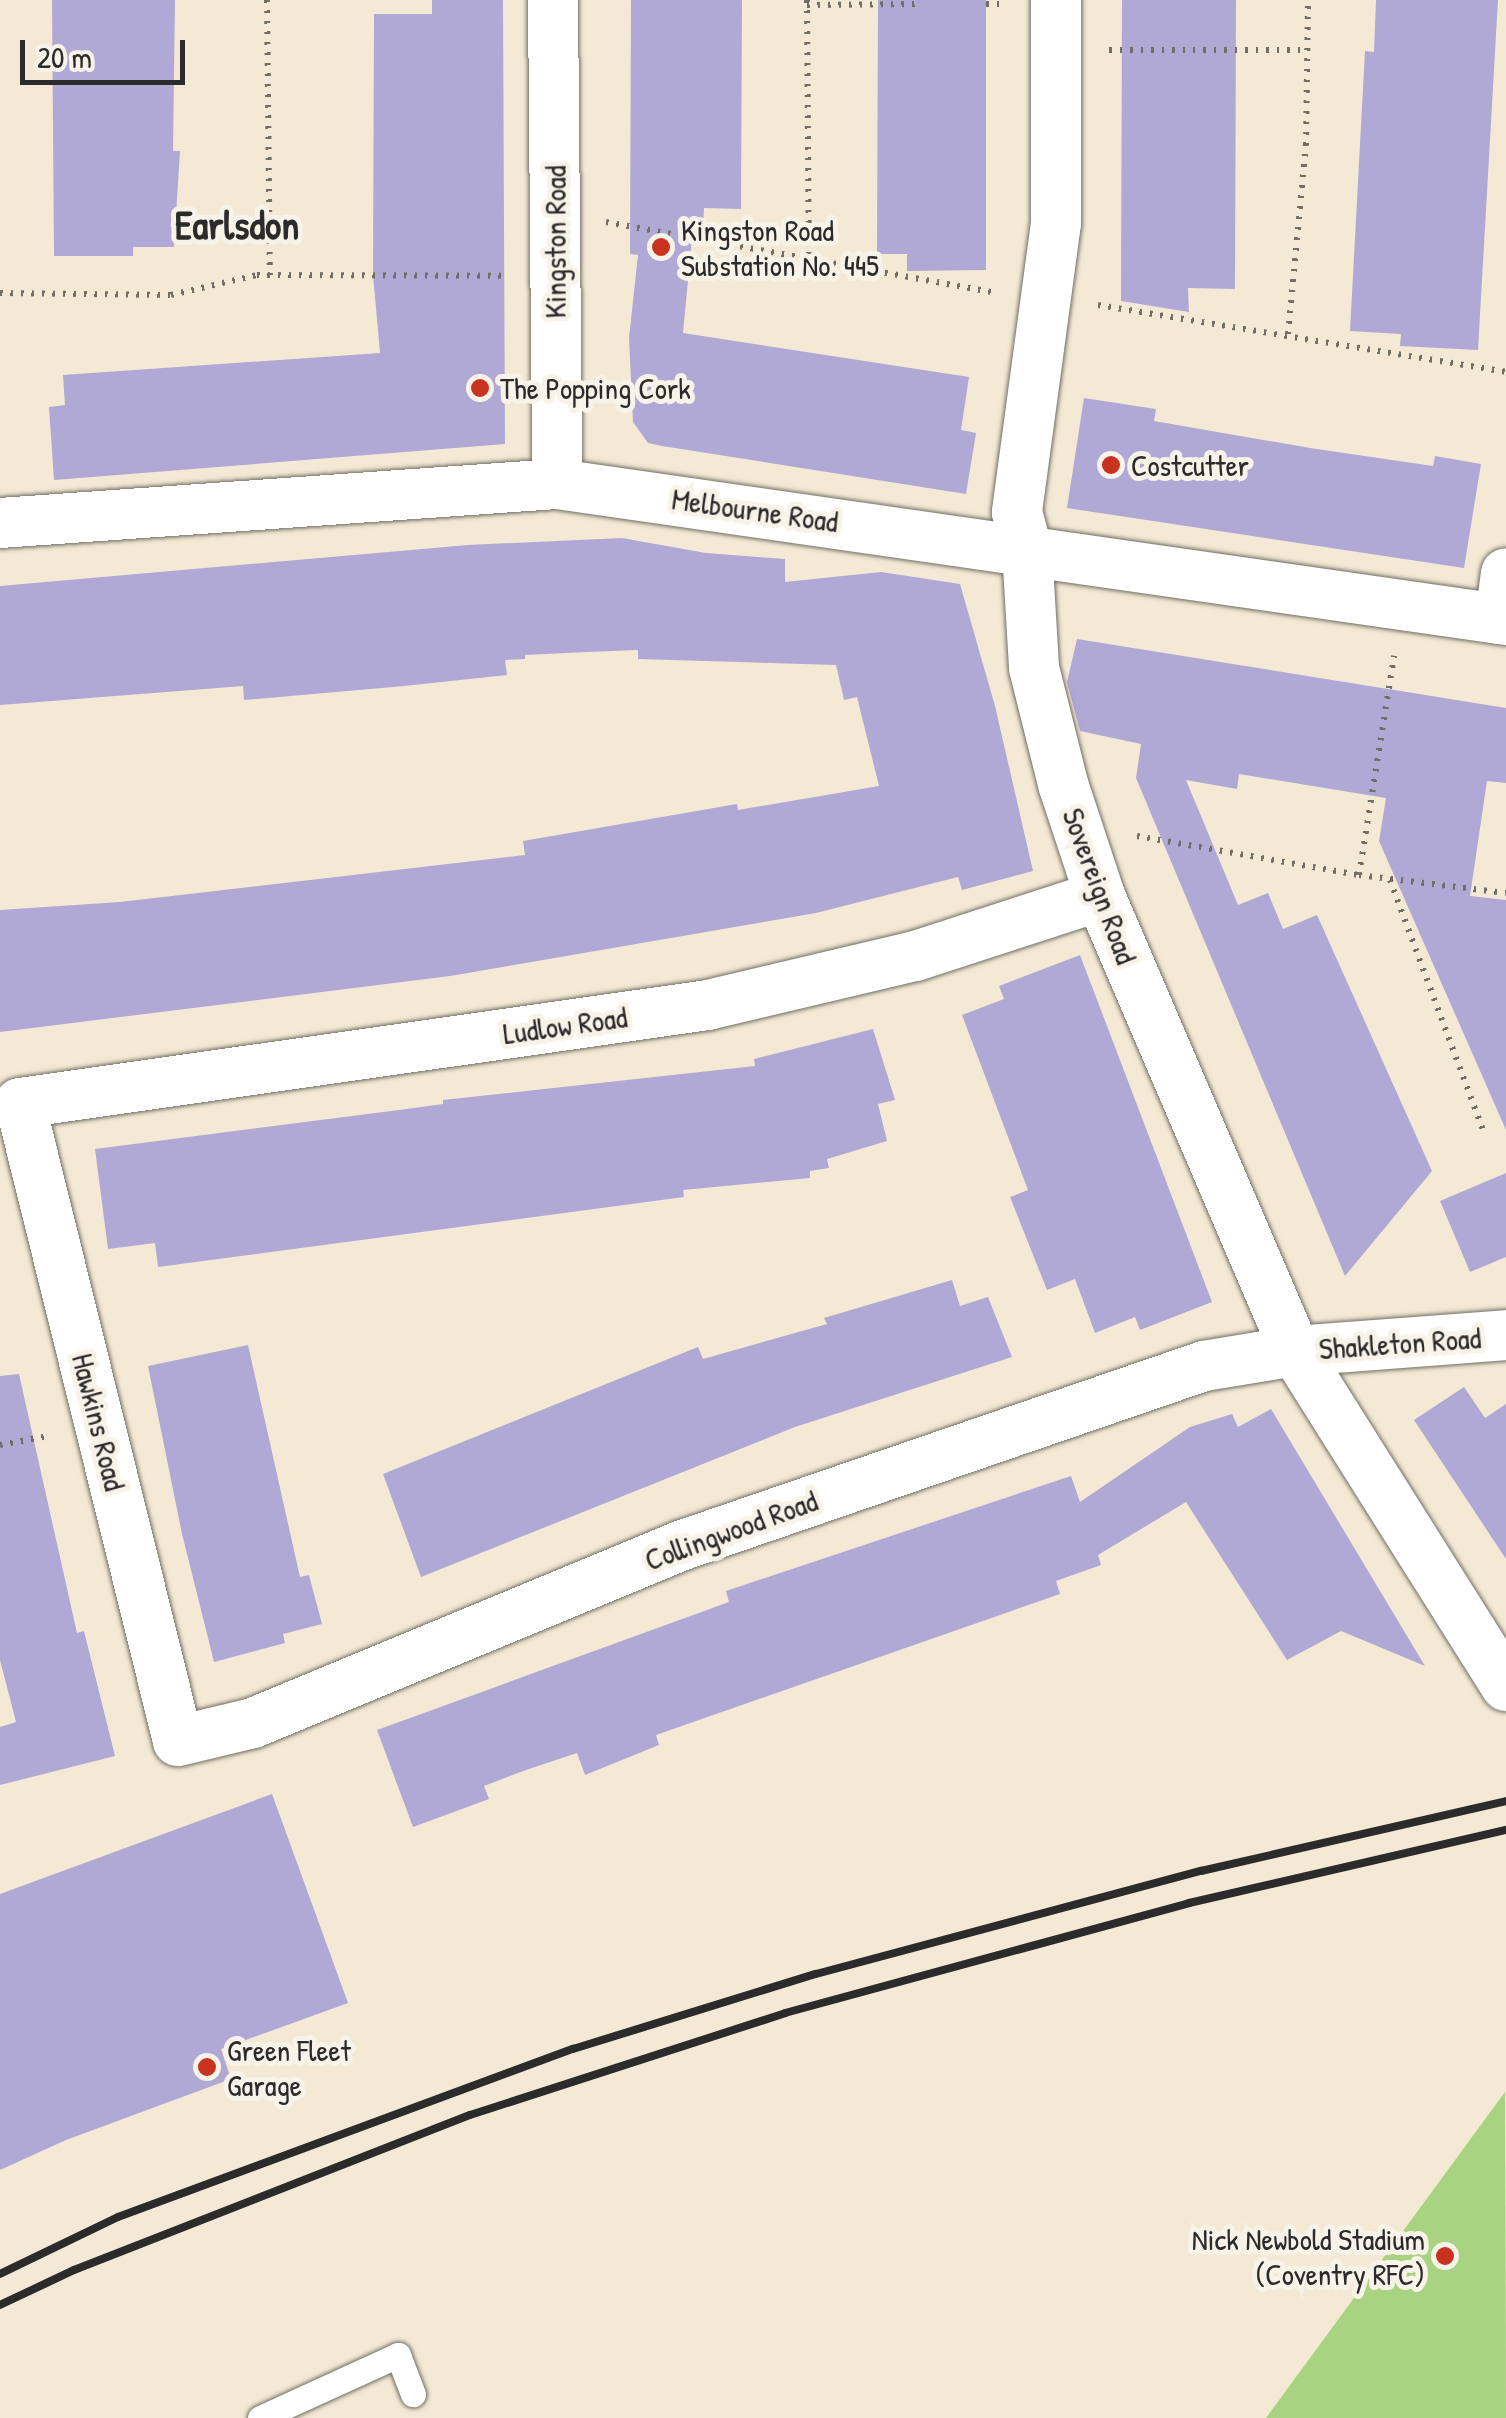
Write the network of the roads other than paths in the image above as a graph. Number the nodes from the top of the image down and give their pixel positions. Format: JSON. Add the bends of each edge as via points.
{"nodes":[{"id":1,"x":553,"y":0,"type":"edge"},
{"id":2,"x":1056,"y":0,"type":"edge"},
{"id":3,"x":557,"y":484,"type":"junction"},
{"id":4,"x":0,"y":523,"type":"edge"},
{"id":5,"x":1027,"y":549,"type":"junction"},
{"id":6,"x":1504,"y":604,"type":"edge"},
{"id":7,"x":1100,"y":896,"type":"junction"},
{"id":8,"x":20,"y":1104,"type":"joint"},
{"id":9,"x":1506,"y":1335,"type":"edge"},
{"id":10,"x":1295,"y":1351,"type":"junction"},
{"id":11,"x":1506,"y":1686,"type":"edge"},
{"id":12,"x":178,"y":1740,"type":"joint"},
{"id":13,"x":413,"y":2394,"type":"dead end"},
{"id":14,"x":260,"y":2418,"type":"edge"}],
"edges":[{"from":1,"to":3,"type":"street","name":"Kingston Road"},
{"from":2,"to":5,"type":"street","name":"Sovereign Road","via":[[1056,223],[1017,512]]},
{"from":3,"to":4,"type":"street","name":"Melbourne Road"},
{"from":3,"to":5,"type":"street","name":"Melbourne Road"},
{"from":5,"to":6,"type":"street","name":"Melbourne Road","via":[[1399,605]]},
{"from":5,"to":7,"type":"street","name":"Sovereign Road","via":[[1034,668]]},
{"from":7,"to":8,"type":"street","name":"Ludlow Road","via":[[915,956],[708,1005]]},
{"from":7,"to":10,"type":"street","name":"Sovereign Road"},
{"from":8,"to":12,"type":"street","name":"Hawkins Road"},
{"from":9,"to":10,"type":"street","name":"Shakleton Road"},
{"from":10,"to":11,"type":"street","name":"Sovereign Road"},
{"from":10,"to":12,"type":"street","name":"Collingwood Road","via":[[1204,1366],[1042,1418],[683,1545],[253,1723]]},
{"from":13,"to":14,"type":"lane","via":[[398,2354]]}]}
